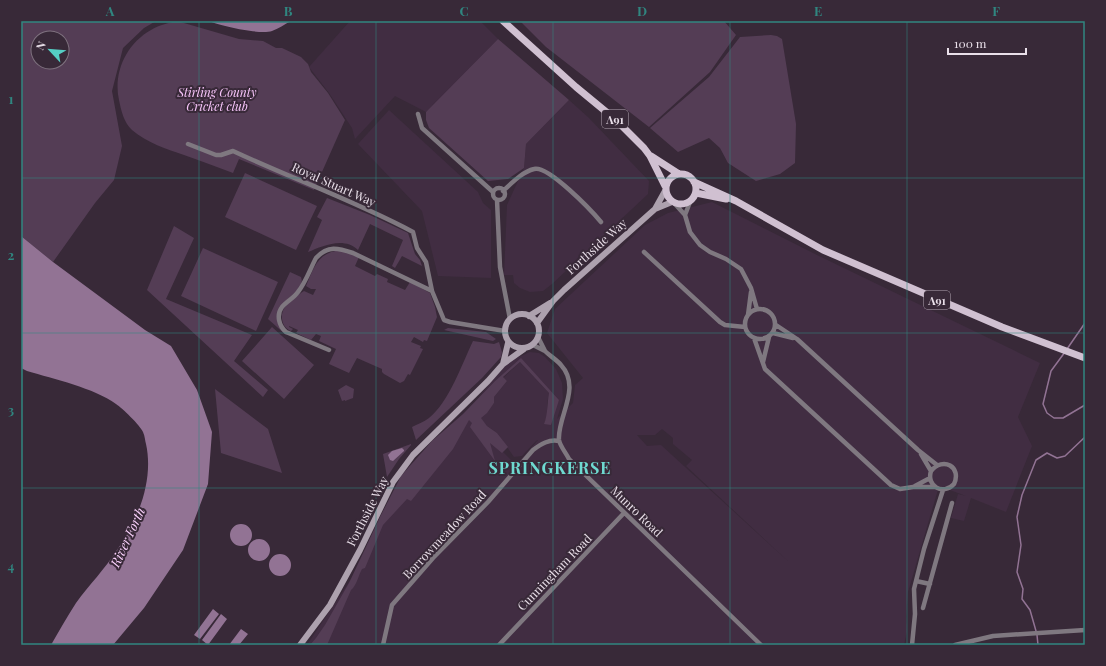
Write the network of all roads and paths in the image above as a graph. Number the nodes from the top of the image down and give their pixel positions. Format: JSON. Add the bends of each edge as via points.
{"nodes":[{"id":1,"x":503,"y":21,"type":"edge"},
{"id":2,"x":418,"y":114,"type":"dead end"},
{"id":3,"x":188,"y":144,"type":"dead end"},
{"id":4,"x":650,"y":156,"type":"junction"},
{"id":5,"x":679,"y":174,"type":"junction"},
{"id":6,"x":694,"y":182,"type":"junction"},
{"id":7,"x":665,"y":189,"type":"junction"},
{"id":8,"x":503,"y":190,"type":"junction"},
{"id":9,"x":493,"y":192,"type":"junction"},
{"id":10,"x":696,"y":193,"type":"junction"},
{"id":11,"x":497,"y":200,"type":"junction"},
{"id":12,"x":736,"y":201,"type":"junction"},
{"id":13,"x":690,"y":202,"type":"junction"},
{"id":14,"x":673,"y":203,"type":"junction"},
{"id":15,"x":655,"y":209,"type":"junction"},
{"id":16,"x":685,"y":215,"type":"junction"},
{"id":17,"x":601,"y":222,"type":"dead end"},
{"id":18,"x":644,"y":252,"type":"dead end"},
{"id":19,"x":751,"y":288,"type":"junction"},
{"id":20,"x":432,"y":291,"type":"junction"},
{"id":21,"x":553,"y":301,"type":"junction"},
{"id":22,"x":757,"y":309,"type":"junction"},
{"id":23,"x":748,"y":315,"type":"junction"},
{"id":24,"x":529,"y":316,"type":"junction"},
{"id":25,"x":510,"y":319,"type":"junction"},
{"id":26,"x":537,"y":323,"type":"junction"},
{"id":27,"x":776,"y":325,"type":"junction"},
{"id":28,"x":745,"y":327,"type":"junction"},
{"id":29,"x":505,"y":331,"type":"junction"},
{"id":30,"x":771,"y":335,"type":"junction"},
{"id":31,"x":538,"y":337,"type":"junction"},
{"id":32,"x":754,"y":338,"type":"junction"},
{"id":33,"x":797,"y":339,"type":"junction"},
{"id":34,"x":508,"y":343,"type":"junction"},
{"id":35,"x":533,"y":345,"type":"junction"},
{"id":36,"x":524,"y":349,"type":"junction"},
{"id":37,"x":329,"y":350,"type":"dead end"},
{"id":38,"x":545,"y":351,"type":"junction"},
{"id":39,"x":1085,"y":358,"type":"edge"},
{"id":40,"x":763,"y":363,"type":"junction"},
{"id":41,"x":503,"y":364,"type":"junction"},
{"id":42,"x":559,"y":441,"type":"junction"},
{"id":43,"x":918,"y":450,"type":"junction"},
{"id":44,"x":936,"y":465,"type":"junction"},
{"id":45,"x":931,"y":471,"type":"junction"},
{"id":46,"x":930,"y":478,"type":"junction"},
{"id":47,"x":913,"y":487,"type":"junction"},
{"id":48,"x":934,"y":487,"type":"junction"},
{"id":49,"x":943,"y":490,"type":"junction"},
{"id":50,"x":952,"y":502,"type":"dead end"},
{"id":51,"x":624,"y":513,"type":"junction"},
{"id":52,"x":916,"y":581,"type":"junction"},
{"id":53,"x":930,"y":584,"type":"junction"},
{"id":54,"x":923,"y":608,"type":"dead end"},
{"id":55,"x":1085,"y":630,"type":"edge"},
{"id":56,"x":300,"y":645,"type":"edge"},
{"id":57,"x":383,"y":645,"type":"edge"},
{"id":58,"x":499,"y":645,"type":"edge"},
{"id":59,"x":761,"y":645,"type":"edge"},
{"id":60,"x":912,"y":645,"type":"edge"},
{"id":61,"x":955,"y":645,"type":"edge"}],
"edges":[{"from":1,"to":4,"type":"main road","number":"A91","via":[[616,120]]},
{"from":2,"to":9,"type":"street","via":[[422,128]]},
{"from":3,"to":20,"type":"street","name":"Royal Stuart Way","via":[[216,155],[233,151],[413,232],[417,248],[426,262]]},
{"from":4,"to":5,"type":"main road","number":"A91"},
{"from":4,"to":7,"type":"main road","number":"A91"},
{"from":5,"to":6,"type":"main road","number":"A91","via":[[689,176]]},
{"from":5,"to":7,"type":"main road","via":[[670,178]]},
{"from":6,"to":10,"type":"main road"},
{"from":6,"to":12,"type":"main road","number":"A91"},
{"from":7,"to":14,"type":"main road","number":"A91","via":[[667,197]]},
{"from":7,"to":15,"type":"street","name":"Forthside Way"},
{"from":8,"to":9,"type":"street","via":[[498,188]]},
{"from":8,"to":11,"type":"street","via":[[504,197]]},
{"from":8,"to":17,"type":"street","via":[[522,175],[534,169],[542,169],[551,174]]},
{"from":9,"to":11,"type":"street"},
{"from":10,"to":12,"type":"main road","number":"A91"},
{"from":10,"to":13,"type":"main road"},
{"from":11,"to":25,"type":"street","via":[[500,267]]},
{"from":12,"to":39,"type":"main road","number":"A91","via":[[823,250],[1002,327]]},
{"from":13,"to":14,"type":"main road","via":[[683,205]]},
{"from":13,"to":16,"type":"street"},
{"from":14,"to":15,"type":"street","name":"Forthside Way"},
{"from":14,"to":16,"type":"street"},
{"from":15,"to":21,"type":"street","name":"Forthside Way"},
{"from":16,"to":19,"type":"street","via":[[690,232],[700,245],[741,269]]},
{"from":18,"to":28,"type":"street","via":[[720,322]]},
{"from":19,"to":22,"type":"street"},
{"from":19,"to":23,"type":"street"},
{"from":20,"to":29,"type":"street","name":"Royal Stuart Way","via":[[444,320]]},
{"from":20,"to":37,"type":"street","via":[[339,248],[320,254],[299,291],[282,307],[279,323],[286,332]]},
{"from":21,"to":24,"type":"street","name":"Forthside Way"},
{"from":21,"to":26,"type":"street","name":"Forthside Way"},
{"from":22,"to":23,"type":"street"},
{"from":22,"to":27,"type":"street","via":[[769,311],[774,316]]},
{"from":23,"to":28,"type":"street"},
{"from":24,"to":25,"type":"street","via":[[519,314]]},
{"from":24,"to":26,"type":"street"},
{"from":25,"to":29,"type":"street"},
{"from":26,"to":31,"type":"street"},
{"from":27,"to":30,"type":"street"},
{"from":27,"to":33,"type":"street"},
{"from":28,"to":32,"type":"street"},
{"from":29,"to":34,"type":"street"},
{"from":30,"to":32,"type":"street"},
{"from":30,"to":33,"type":"street"},
{"from":30,"to":40,"type":"street"},
{"from":31,"to":35,"type":"street"},
{"from":31,"to":38,"type":"street"},
{"from":32,"to":40,"type":"street"},
{"from":33,"to":43,"type":"street"},
{"from":34,"to":36,"type":"street"},
{"from":34,"to":41,"type":"street","name":"Forthside Way"},
{"from":35,"to":36,"type":"street"},
{"from":35,"to":38,"type":"street"},
{"from":36,"to":41,"type":"street","name":"Forthside Way"},
{"from":38,"to":42,"type":"street","via":[[562,366],[568,377],[569,396],[560,427]]},
{"from":40,"to":47,"type":"street","via":[[765,368],[891,485],[900,489]]},
{"from":41,"to":56,"type":"street","name":"Forthside Way","via":[[421,446],[393,482],[330,605]]},
{"from":42,"to":51,"type":"street","name":"Munro Road","via":[[569,459]]},
{"from":42,"to":57,"type":"street","name":"Borrowmeadow Road","via":[[553,440],[533,450],[488,502],[432,558],[392,605]]},
{"from":43,"to":44,"type":"street"},
{"from":43,"to":45,"type":"street"},
{"from":44,"to":45,"type":"street"},
{"from":44,"to":49,"type":"street","via":[[949,465],[956,475],[954,484]]},
{"from":45,"to":46,"type":"street"},
{"from":46,"to":47,"type":"street"},
{"from":46,"to":48,"type":"street"},
{"from":47,"to":48,"type":"street"},
{"from":48,"to":49,"type":"street"},
{"from":49,"to":52,"type":"street"},
{"from":50,"to":53,"type":"street"},
{"from":51,"to":58,"type":"street","name":"Cunningham Road"},
{"from":51,"to":59,"type":"street","name":"Munro Road"},
{"from":52,"to":53,"type":"street"},
{"from":52,"to":60,"type":"street","via":[[913,595],[915,614]]},
{"from":53,"to":54,"type":"street"},
{"from":55,"to":61,"type":"street","via":[[993,636]]}]}
